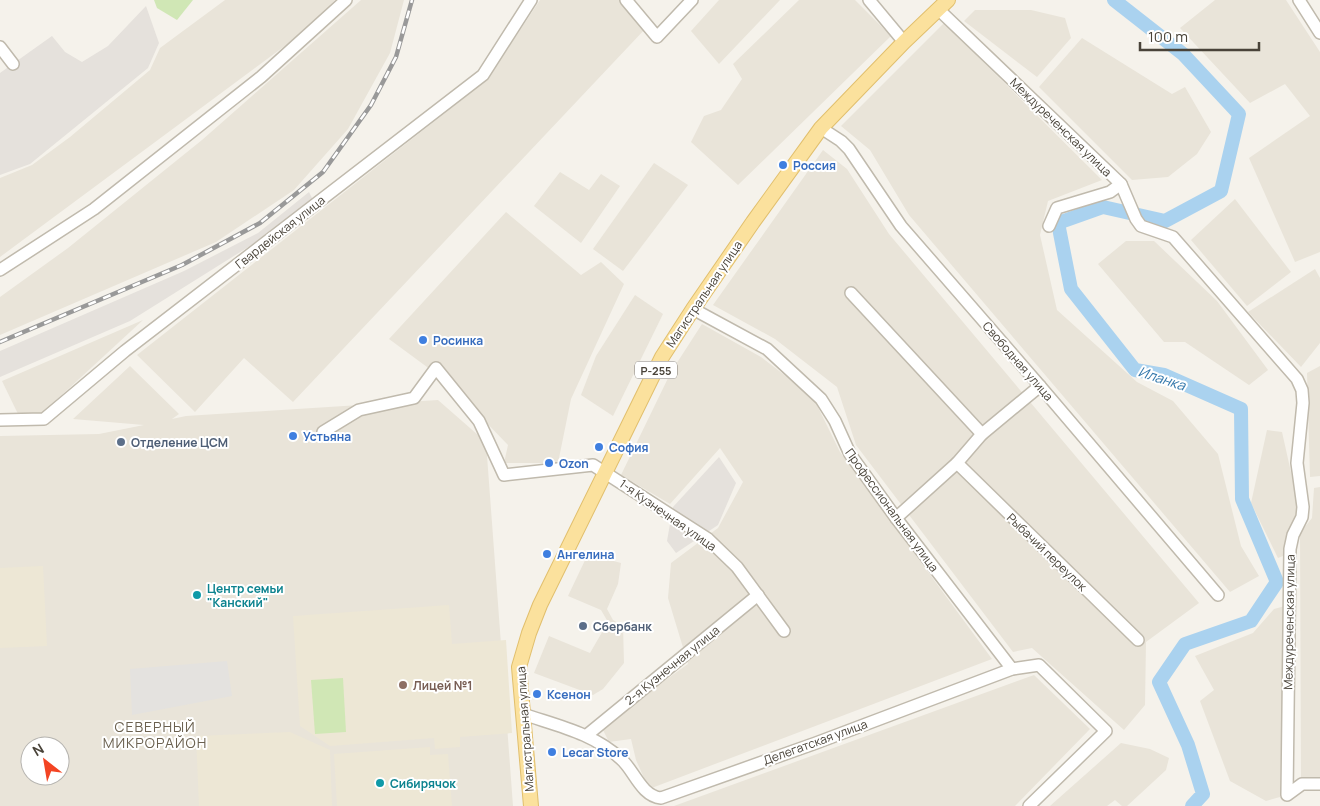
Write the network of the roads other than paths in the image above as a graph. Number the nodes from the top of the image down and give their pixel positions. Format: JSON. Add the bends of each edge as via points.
{"nodes":[{"id":1,"x":346,"y":0,"type":"edge"},
{"id":2,"x":531,"y":0,"type":"edge"},
{"id":3,"x":626,"y":0,"type":"edge"},
{"id":4,"x":692,"y":0,"type":"edge"},
{"id":5,"x":869,"y":0,"type":"edge"},
{"id":6,"x":1299,"y":0,"type":"edge"},
{"id":7,"x":943,"y":4,"type":"edge"},
{"id":8,"x":1320,"y":33,"type":"edge"},
{"id":9,"x":904,"y":42,"type":"junction"},
{"id":10,"x":0,"y":47,"type":"edge"},
{"id":11,"x":13,"y":64,"type":"dead end"},
{"id":12,"x":821,"y":128,"type":"junction"},
{"id":13,"x":1121,"y":184,"type":"junction"},
{"id":14,"x":1049,"y":226,"type":"dead end"},
{"id":15,"x":0,"y":270,"type":"edge"},
{"id":16,"x":851,"y":293,"type":"dead end"},
{"id":17,"x":694,"y":309,"type":"junction"},
{"id":18,"x":1040,"y":386,"type":"junction"},
{"id":19,"x":0,"y":420,"type":"edge"},
{"id":20,"x":323,"y":432,"type":"dead end"},
{"id":21,"x":982,"y":434,"type":"junction"},
{"id":22,"x":957,"y":463,"type":"junction"},
{"id":23,"x":605,"y":472,"type":"junction"},
{"id":24,"x":896,"y":518,"type":"junction"},
{"id":25,"x":758,"y":595,"type":"junction"},
{"id":26,"x":1218,"y":595,"type":"dead end"},
{"id":27,"x":784,"y":631,"type":"dead end"},
{"id":28,"x":1138,"y":640,"type":"dead end"},
{"id":29,"x":1012,"y":669,"type":"junction"},
{"id":30,"x":523,"y":714,"type":"junction"},
{"id":31,"x":587,"y":735,"type":"junction"},
{"id":32,"x":1320,"y":784,"type":"edge"},
{"id":33,"x":653,"y":802,"type":"edge"},
{"id":34,"x":530,"y":806,"type":"edge"},
{"id":35,"x":1028,"y":806,"type":"edge"}],
"edges":[{"from":1,"to":15,"type":"street","via":[[261,77],[94,209]]},
{"from":2,"to":19,"type":"street","name":"Гвардейская улица","via":[[483,75],[125,351],[44,419]]},
{"from":3,"to":4,"type":"street","via":[[657,37]]},
{"from":5,"to":9,"type":"street"},
{"from":6,"to":8,"type":"street"},
{"from":7,"to":9,"type":"main road","name":"Магистральная улица","number":"Р-255"},
{"from":7,"to":13,"type":"street","name":"Междуреченская улица"},
{"from":9,"to":12,"type":"main road","name":"Магистральная улица","number":"Р-255"},
{"from":10,"to":11,"type":"street"},
{"from":12,"to":17,"type":"main road","name":"Магистральная улица","number":"Р-255"},
{"from":12,"to":18,"type":"street","name":"Свободная улица","via":[[849,149],[901,226]]},
{"from":13,"to":14,"type":"street","name":"Междуреченская улица","via":[[1110,192],[1057,208]]},
{"from":13,"to":32,"type":"street","name":"Междуреченская улица","via":[[1141,226],[1173,237],[1297,379],[1302,390],[1297,464],[1303,507],[1290,549],[1287,795],[1302,784]]},
{"from":16,"to":21,"type":"street"},
{"from":17,"to":23,"type":"main road","name":"Магистральная улица","number":"Р-255","via":[[662,357]]},
{"from":17,"to":24,"type":"street","name":"Профессиональная улица","via":[[767,349],[821,399],[850,454]]},
{"from":18,"to":21,"type":"street"},
{"from":18,"to":26,"type":"street","name":"Свободная улица"},
{"from":20,"to":23,"type":"street","name":"1-я Кузнечная улица","via":[[359,410],[414,398],[436,368],[479,421],[504,475],[593,465]]},
{"from":21,"to":22,"type":"street"},
{"from":22,"to":24,"type":"street"},
{"from":22,"to":28,"type":"street","name":"Рыбачий переулок"},
{"from":23,"to":25,"type":"street","name":"1-я Кузнечная улица","via":[[708,540],[737,567]]},
{"from":23,"to":30,"type":"main road","name":"Магистральная улица","number":"Р-255","via":[[529,632],[519,667]]},
{"from":24,"to":29,"type":"street","name":"Профессиональная улица"},
{"from":25,"to":27,"type":"street","name":"1-я Кузнечная улица"},
{"from":25,"to":31,"type":"street","name":"2-я Кузнечная улица"},
{"from":29,"to":33,"type":"street","name":"Делегатская улица"},
{"from":29,"to":35,"type":"street","name":"Делегатская улица","via":[[1039,665],[1106,730]]},
{"from":30,"to":31,"type":"street","name":"Делегатская улица"},
{"from":30,"to":34,"type":"main road","name":"Магистральная улица","number":"Р-255"},
{"from":31,"to":33,"type":"street","name":"Делегатская улица","via":[[625,762]]}]}
